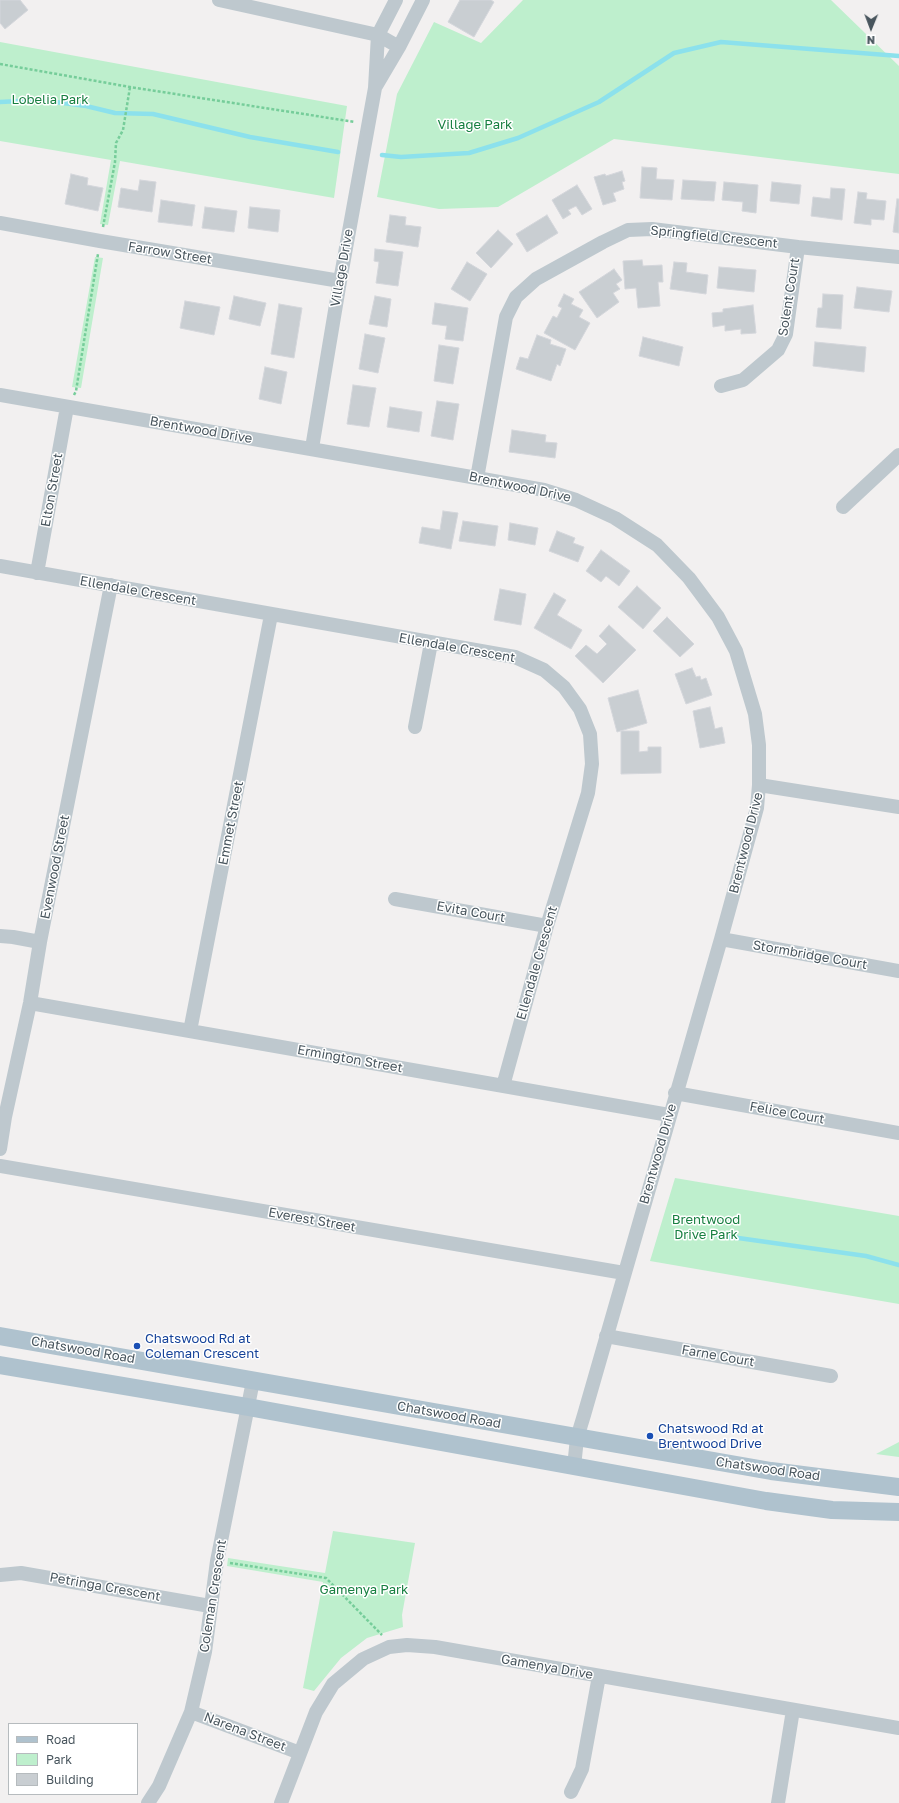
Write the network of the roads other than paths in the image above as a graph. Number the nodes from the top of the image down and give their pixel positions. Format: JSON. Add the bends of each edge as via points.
{"nodes":[{"id":1,"x":219,"y":0,"type":"edge"},
{"id":2,"x":396,"y":0,"type":"edge"},
{"id":3,"x":423,"y":0,"type":"edge"},
{"id":4,"x":378,"y":35,"type":"junction"},
{"id":5,"x":399,"y":47,"type":"junction"},
{"id":6,"x":375,"y":88,"type":"junction"},
{"id":7,"x":0,"y":223,"type":"edge"},
{"id":8,"x":798,"y":247,"type":"junction"},
{"id":9,"x":899,"y":257,"type":"edge"},
{"id":10,"x":340,"y":281,"type":"junction"},
{"id":11,"x":721,"y":386,"type":"dead end"},
{"id":12,"x":0,"y":395,"type":"edge"},
{"id":13,"x":66,"y":407,"type":"junction"},
{"id":14,"x":312,"y":448,"type":"junction"},
{"id":15,"x":899,"y":455,"type":"edge"},
{"id":16,"x":477,"y":478,"type":"junction"},
{"id":17,"x":843,"y":507,"type":"dead end"},
{"id":18,"x":0,"y":566,"type":"edge"},
{"id":19,"x":37,"y":573,"type":"junction"},
{"id":20,"x":110,"y":585,"type":"junction"},
{"id":21,"x":272,"y":615,"type":"junction"},
{"id":22,"x":431,"y":643,"type":"junction"},
{"id":23,"x":415,"y":727,"type":"dead end"},
{"id":24,"x":759,"y":786,"type":"junction"},
{"id":25,"x":899,"y":807,"type":"edge"},
{"id":26,"x":395,"y":899,"type":"dead end"},
{"id":27,"x":547,"y":926,"type":"junction"},
{"id":28,"x":0,"y":936,"type":"edge"},
{"id":29,"x":721,"y":939,"type":"junction"},
{"id":30,"x":40,"y":942,"type":"junction"},
{"id":31,"x":899,"y":971,"type":"edge"},
{"id":32,"x":30,"y":1003,"type":"junction"},
{"id":33,"x":190,"y":1031,"type":"junction"},
{"id":34,"x":503,"y":1086,"type":"junction"},
{"id":35,"x":675,"y":1093,"type":"junction"},
{"id":36,"x":669,"y":1115,"type":"junction"},
{"id":37,"x":3,"y":1117,"type":"edge"},
{"id":38,"x":899,"y":1133,"type":"edge"},
{"id":39,"x":0,"y":1149,"type":"edge"},
{"id":40,"x":0,"y":1166,"type":"edge"},
{"id":41,"x":624,"y":1273,"type":"junction"},
{"id":42,"x":0,"y":1336,"type":"edge"},
{"id":43,"x":606,"y":1336,"type":"junction"},
{"id":44,"x":0,"y":1365,"type":"edge"},
{"id":45,"x":831,"y":1376,"type":"dead end"},
{"id":46,"x":253,"y":1381,"type":"junction"},
{"id":47,"x":248,"y":1407,"type":"junction"},
{"id":48,"x":577,"y":1438,"type":"junction"},
{"id":49,"x":574,"y":1467,"type":"junction"},
{"id":50,"x":899,"y":1487,"type":"edge"},
{"id":51,"x":899,"y":1512,"type":"edge"},
{"id":52,"x":0,"y":1575,"type":"edge"},
{"id":53,"x":210,"y":1606,"type":"junction"},
{"id":54,"x":599,"y":1676,"type":"junction"},
{"id":55,"x":793,"y":1710,"type":"junction"},
{"id":56,"x":191,"y":1712,"type":"junction"},
{"id":57,"x":899,"y":1728,"type":"edge"},
{"id":58,"x":300,"y":1753,"type":"junction"},
{"id":59,"x":571,"y":1792,"type":"dead end"},
{"id":60,"x":148,"y":1803,"type":"edge"},
{"id":61,"x":281,"y":1803,"type":"edge"},
{"id":62,"x":778,"y":1803,"type":"edge"}],
"edges":[{"from":1,"to":4,"type":"street"},
{"from":2,"to":4,"type":"street","name":"Village Drive"},
{"from":3,"to":5,"type":"street","name":"Village Drive"},
{"from":4,"to":5,"type":"street"},
{"from":4,"to":6,"type":"street","name":"Village Drive"},
{"from":5,"to":6,"type":"street","name":"Village Drive"},
{"from":6,"to":10,"type":"street","name":"Village Drive"},
{"from":7,"to":10,"type":"street","name":"Farrow Street"},
{"from":8,"to":9,"type":"street","name":"Springfield Crescent"},
{"from":8,"to":11,"type":"street","name":"Solent Court","via":[[786,334],[778,350],[743,380]]},
{"from":8,"to":16,"type":"street","name":"Springfield Crescent","via":[[652,229],[628,230],[536,279],[516,297],[506,317]]},
{"from":10,"to":14,"type":"street","name":"Village Drive"},
{"from":12,"to":13,"type":"street","name":"Brentwood Drive"},
{"from":13,"to":14,"type":"street","name":"Brentwood Drive"},
{"from":13,"to":19,"type":"street","name":"Elton Street"},
{"from":14,"to":16,"type":"street","name":"Brentwood Drive"},
{"from":15,"to":17,"type":"street"},
{"from":16,"to":24,"type":"street","name":"Brentwood Drive","via":[[544,490],[576,500],[608,515],[657,545],[689,578],[718,617],[736,651],[755,714],[759,745]]},
{"from":18,"to":19,"type":"street","name":"Ellendale Crescent"},
{"from":19,"to":20,"type":"street","name":"Ellendale Crescent"},
{"from":20,"to":21,"type":"street","name":"Ellendale Crescent"},
{"from":20,"to":30,"type":"street","name":"Evenwood Street"},
{"from":21,"to":22,"type":"street","name":"Ellendale Crescent"},
{"from":21,"to":33,"type":"street","name":"Emmet Street"},
{"from":22,"to":23,"type":"street"},
{"from":22,"to":27,"type":"street","name":"Ellendale Crescent","via":[[515,657],[544,670],[564,687],[576,703],[590,734],[592,764],[588,793]]},
{"from":24,"to":25,"type":"street"},
{"from":24,"to":29,"type":"street","name":"Brentwood Drive","via":[[757,808]]},
{"from":26,"to":27,"type":"street","name":"Evita Court"},
{"from":27,"to":34,"type":"street","name":"Ellendale Crescent"},
{"from":28,"to":30,"type":"street"},
{"from":29,"to":31,"type":"street","name":"Stormbridge Court"},
{"from":29,"to":35,"type":"street","name":"Brentwood Drive"},
{"from":30,"to":32,"type":"street","name":"Evenwood Street"},
{"from":32,"to":33,"type":"street","name":"Ermington Street"},
{"from":32,"to":37,"type":"street","name":"Evenwood Street"},
{"from":33,"to":34,"type":"street","name":"Ermington Street"},
{"from":34,"to":36,"type":"street","name":"Ermington Street"},
{"from":35,"to":36,"type":"street","name":"Brentwood Drive"},
{"from":35,"to":38,"type":"street","name":"Felice Court"},
{"from":36,"to":41,"type":"street","name":"Brentwood Drive"},
{"from":37,"to":39,"type":"street","name":"Evenwood Street"},
{"from":40,"to":41,"type":"street","name":"Everest Street"},
{"from":41,"to":43,"type":"street","name":"Brentwood Drive"},
{"from":42,"to":46,"type":"main road","name":"Chatswood Road"},
{"from":43,"to":45,"type":"street","name":"Farne Court"},
{"from":43,"to":48,"type":"street","name":"Brentwood Drive"},
{"from":44,"to":47,"type":"main road"},
{"from":46,"to":47,"type":"street","name":"Coleman Crescent"},
{"from":46,"to":48,"type":"main road","name":"Chatswood Road"},
{"from":47,"to":49,"type":"main road"},
{"from":47,"to":53,"type":"street","name":"Coleman Crescent"},
{"from":48,"to":49,"type":"street","name":"Brentwood Drive"},
{"from":48,"to":50,"type":"main road","name":"Chatswood Road","via":[[771,1471]]},
{"from":49,"to":51,"type":"main road","via":[[766,1501],[832,1510]]},
{"from":52,"to":53,"type":"street","name":"Petringa Crescent","via":[[22,1573]]},
{"from":53,"to":56,"type":"street","name":"Coleman Crescent","via":[[205,1652]]},
{"from":54,"to":55,"type":"street","name":"Gamenya Drive"},
{"from":54,"to":58,"type":"street","name":"Gamenya Drive","via":[[435,1647],[389,1647],[363,1659],[332,1684],[316,1712]]},
{"from":54,"to":59,"type":"street","via":[[582,1769]]},
{"from":55,"to":57,"type":"street","name":"Gamenya Drive"},
{"from":55,"to":62,"type":"street"},
{"from":56,"to":58,"type":"street","name":"Narena Street"},
{"from":56,"to":60,"type":"street","name":"Coleman Crescent","via":[[159,1786]]},
{"from":58,"to":61,"type":"street","name":"Gamenya Drive"}]}
